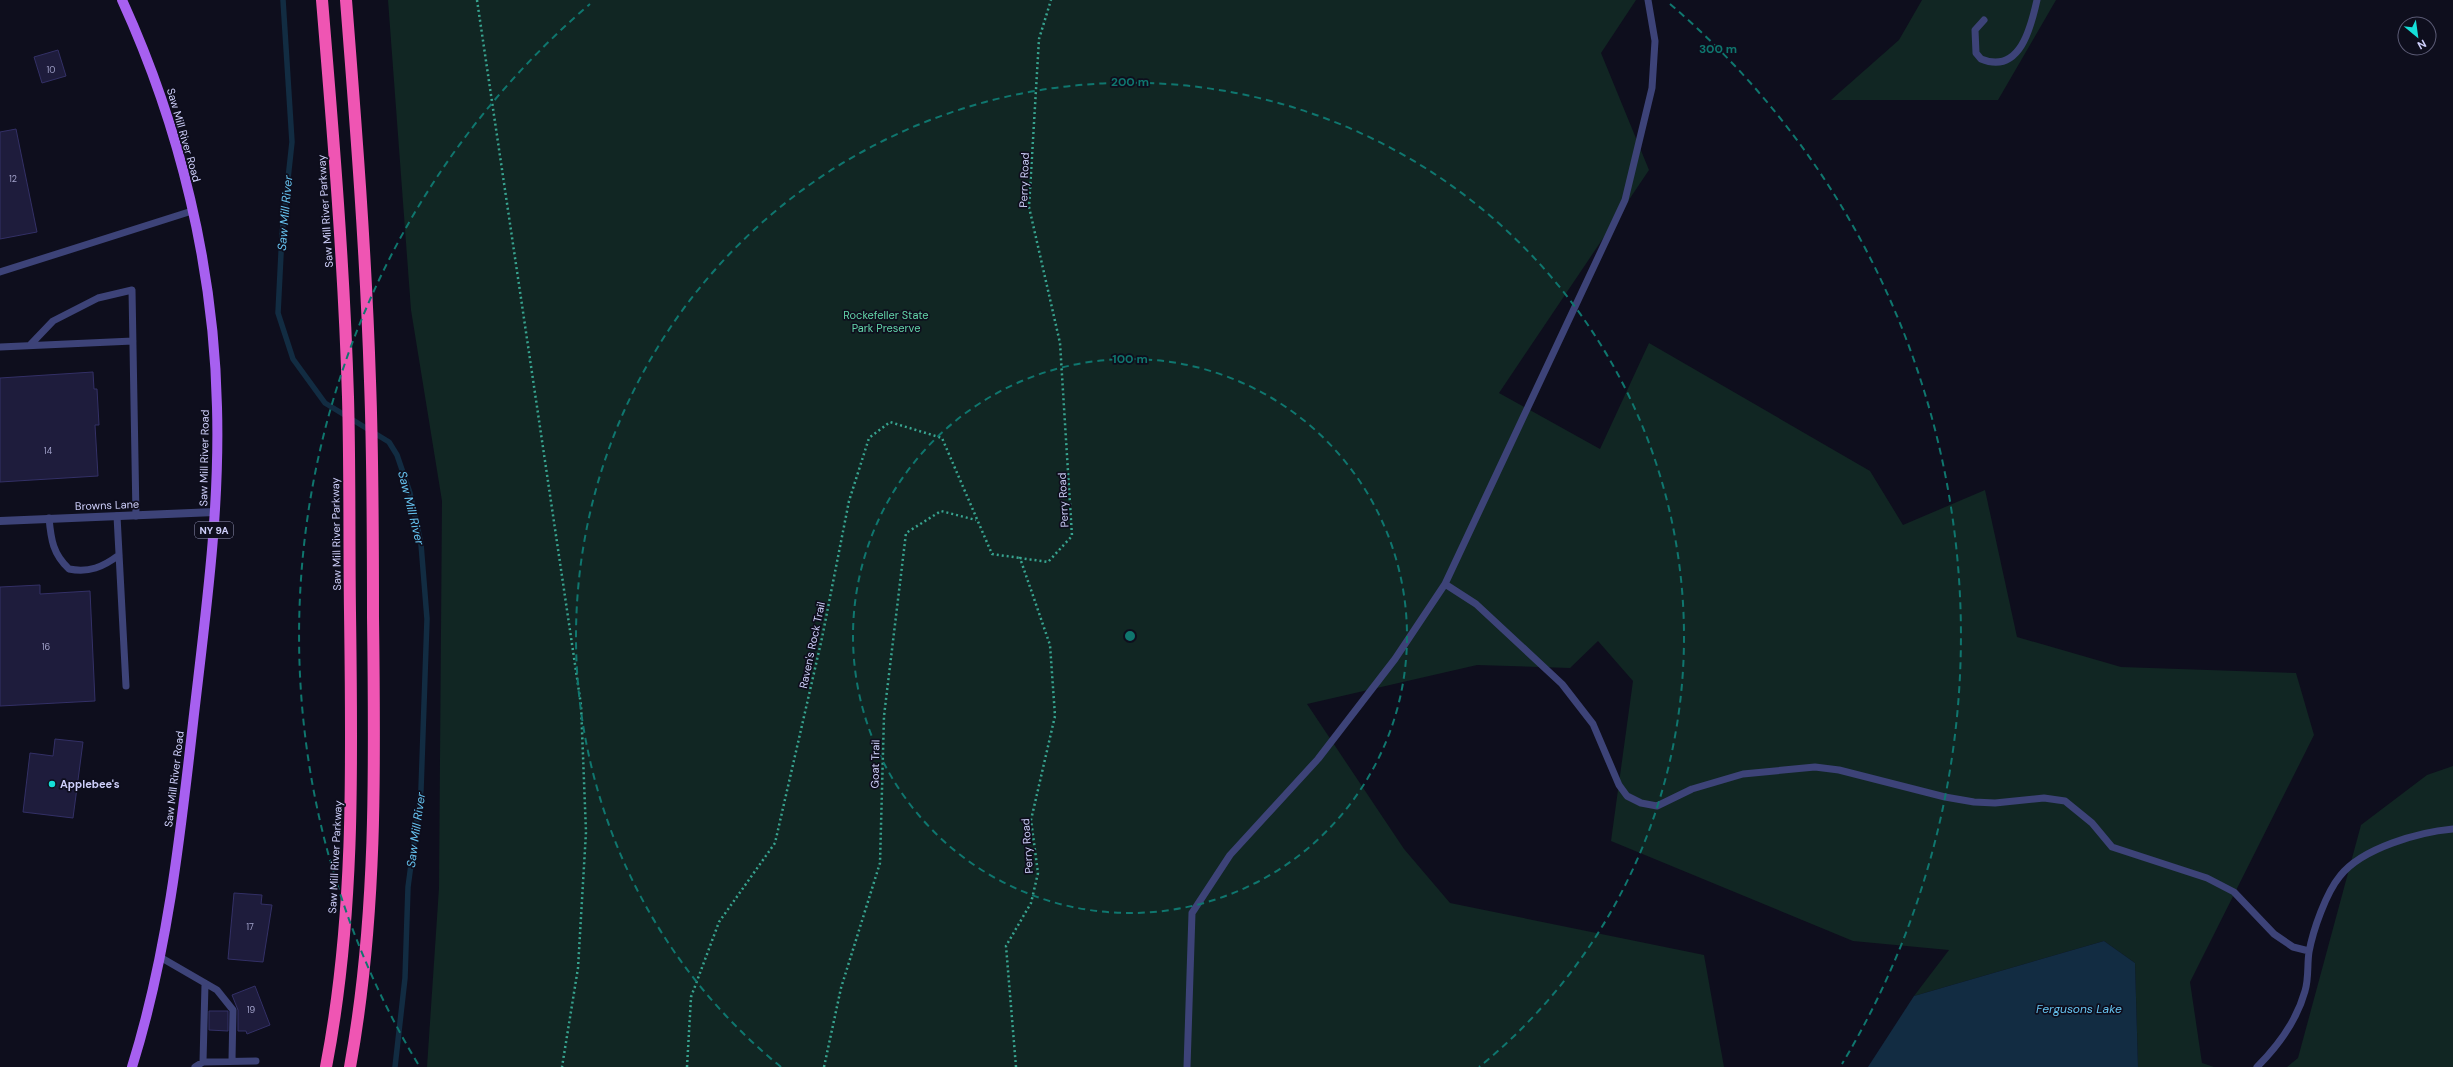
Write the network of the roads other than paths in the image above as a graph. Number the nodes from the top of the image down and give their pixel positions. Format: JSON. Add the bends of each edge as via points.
{"nodes":[{"id":1,"x":122,"y":0,"type":"edge"},
{"id":2,"x":322,"y":0,"type":"edge"},
{"id":3,"x":346,"y":0,"type":"edge"},
{"id":4,"x":1648,"y":0,"type":"edge"},
{"id":5,"x":2037,"y":0,"type":"edge"},
{"id":6,"x":1984,"y":20,"type":"dead end"},
{"id":7,"x":192,"y":211,"type":"junction"},
{"id":8,"x":0,"y":272,"type":"edge"},
{"id":9,"x":133,"y":341,"type":"junction"},
{"id":10,"x":30,"y":344,"type":"junction"},
{"id":11,"x":0,"y":347,"type":"edge"},
{"id":12,"x":215,"y":512,"type":"junction"},
{"id":13,"x":117,"y":516,"type":"junction"},
{"id":14,"x":136,"y":516,"type":"junction"},
{"id":15,"x":49,"y":518,"type":"junction"},
{"id":16,"x":0,"y":521,"type":"edge"},
{"id":17,"x":119,"y":555,"type":"junction"},
{"id":18,"x":1445,"y":584,"type":"junction"},
{"id":19,"x":126,"y":686,"type":"dead end"},
{"id":20,"x":2453,"y":829,"type":"edge"},
{"id":21,"x":2309,"y":951,"type":"junction"},
{"id":22,"x":160,"y":957,"type":"junction"},
{"id":23,"x":205,"y":984,"type":"junction"},
{"id":24,"x":232,"y":1060,"type":"junction"},
{"id":25,"x":256,"y":1061,"type":"dead end"},
{"id":26,"x":203,"y":1062,"type":"junction"},
{"id":27,"x":132,"y":1067,"type":"edge"},
{"id":28,"x":195,"y":1067,"type":"edge"},
{"id":29,"x":324,"y":1067,"type":"edge"},
{"id":30,"x":350,"y":1067,"type":"edge"},
{"id":31,"x":1187,"y":1067,"type":"edge"},
{"id":32,"x":2257,"y":1067,"type":"edge"}],
"edges":[{"from":1,"to":7,"type":"main road","name":"Saw Mill River Road","number":"NY 9A","via":[[166,111]]},
{"from":2,"to":29,"type":"highway","name":"Saw Mill River Parkway","via":[[340,243],[348,398],[350,849],[339,983],[330,1048]]},
{"from":3,"to":30,"type":"highway","via":[[364,249],[371,412],[375,719],[369,921]]},
{"from":4,"to":18,"type":"lane","via":[[1655,41],[1652,88],[1625,200]]},
{"from":5,"to":6,"type":"lane","via":[[2029,34],[2011,57],[1999,63],[1981,59],[1976,53],[1975,30]]},
{"from":7,"to":8,"type":"lane"},
{"from":7,"to":12,"type":"main road","name":"Saw Mill River Road","number":"NY 9A","via":[[213,341],[217,408]]},
{"from":9,"to":10,"type":"lane"},
{"from":9,"to":10,"type":"lane","via":[[132,290],[98,298],[53,321]]},
{"from":9,"to":14,"type":"lane"},
{"from":10,"to":11,"type":"lane"},
{"from":12,"to":14,"type":"street","name":"Browns Lane"},
{"from":12,"to":22,"type":"main road","name":"Saw Mill River Road","number":"NY 9A","via":[[180,834]]},
{"from":13,"to":14,"type":"street","name":"Browns Lane"},
{"from":13,"to":15,"type":"street","name":"Browns Lane"},
{"from":13,"to":17,"type":"lane"},
{"from":15,"to":16,"type":"street","name":"Browns Lane"},
{"from":15,"to":17,"type":"lane","via":[[52,544],[59,559],[69,569],[88,570],[103,567]]},
{"from":17,"to":19,"type":"lane"},
{"from":18,"to":21,"type":"lane","via":[[1476,604],[1562,684],[1593,724],[1619,785],[1627,796],[1641,803],[1657,806],[1692,789],[1743,774],[1815,767],[1840,770],[1974,802],[1995,803],[2044,798],[2065,801],[2092,824],[2112,847],[2207,878],[2227,888],[2234,892],[2274,934],[2293,947]]},
{"from":18,"to":31,"type":"lane","via":[[1395,659],[1318,759],[1230,855],[1192,912]]},
{"from":20,"to":21,"type":"lane","via":[[2406,839],[2366,854],[2340,876],[2324,904]]},
{"from":21,"to":32,"type":"lane","via":[[2306,990],[2293,1021]]},
{"from":22,"to":23,"type":"lane"},
{"from":22,"to":27,"type":"main road","name":"Saw Mill River Road","number":"NY 9A"},
{"from":23,"to":24,"type":"lane","via":[[217,990],[233,1010]]},
{"from":23,"to":26,"type":"lane"},
{"from":24,"to":25,"type":"lane"},
{"from":24,"to":26,"type":"lane"},
{"from":26,"to":28,"type":"lane"}]}
